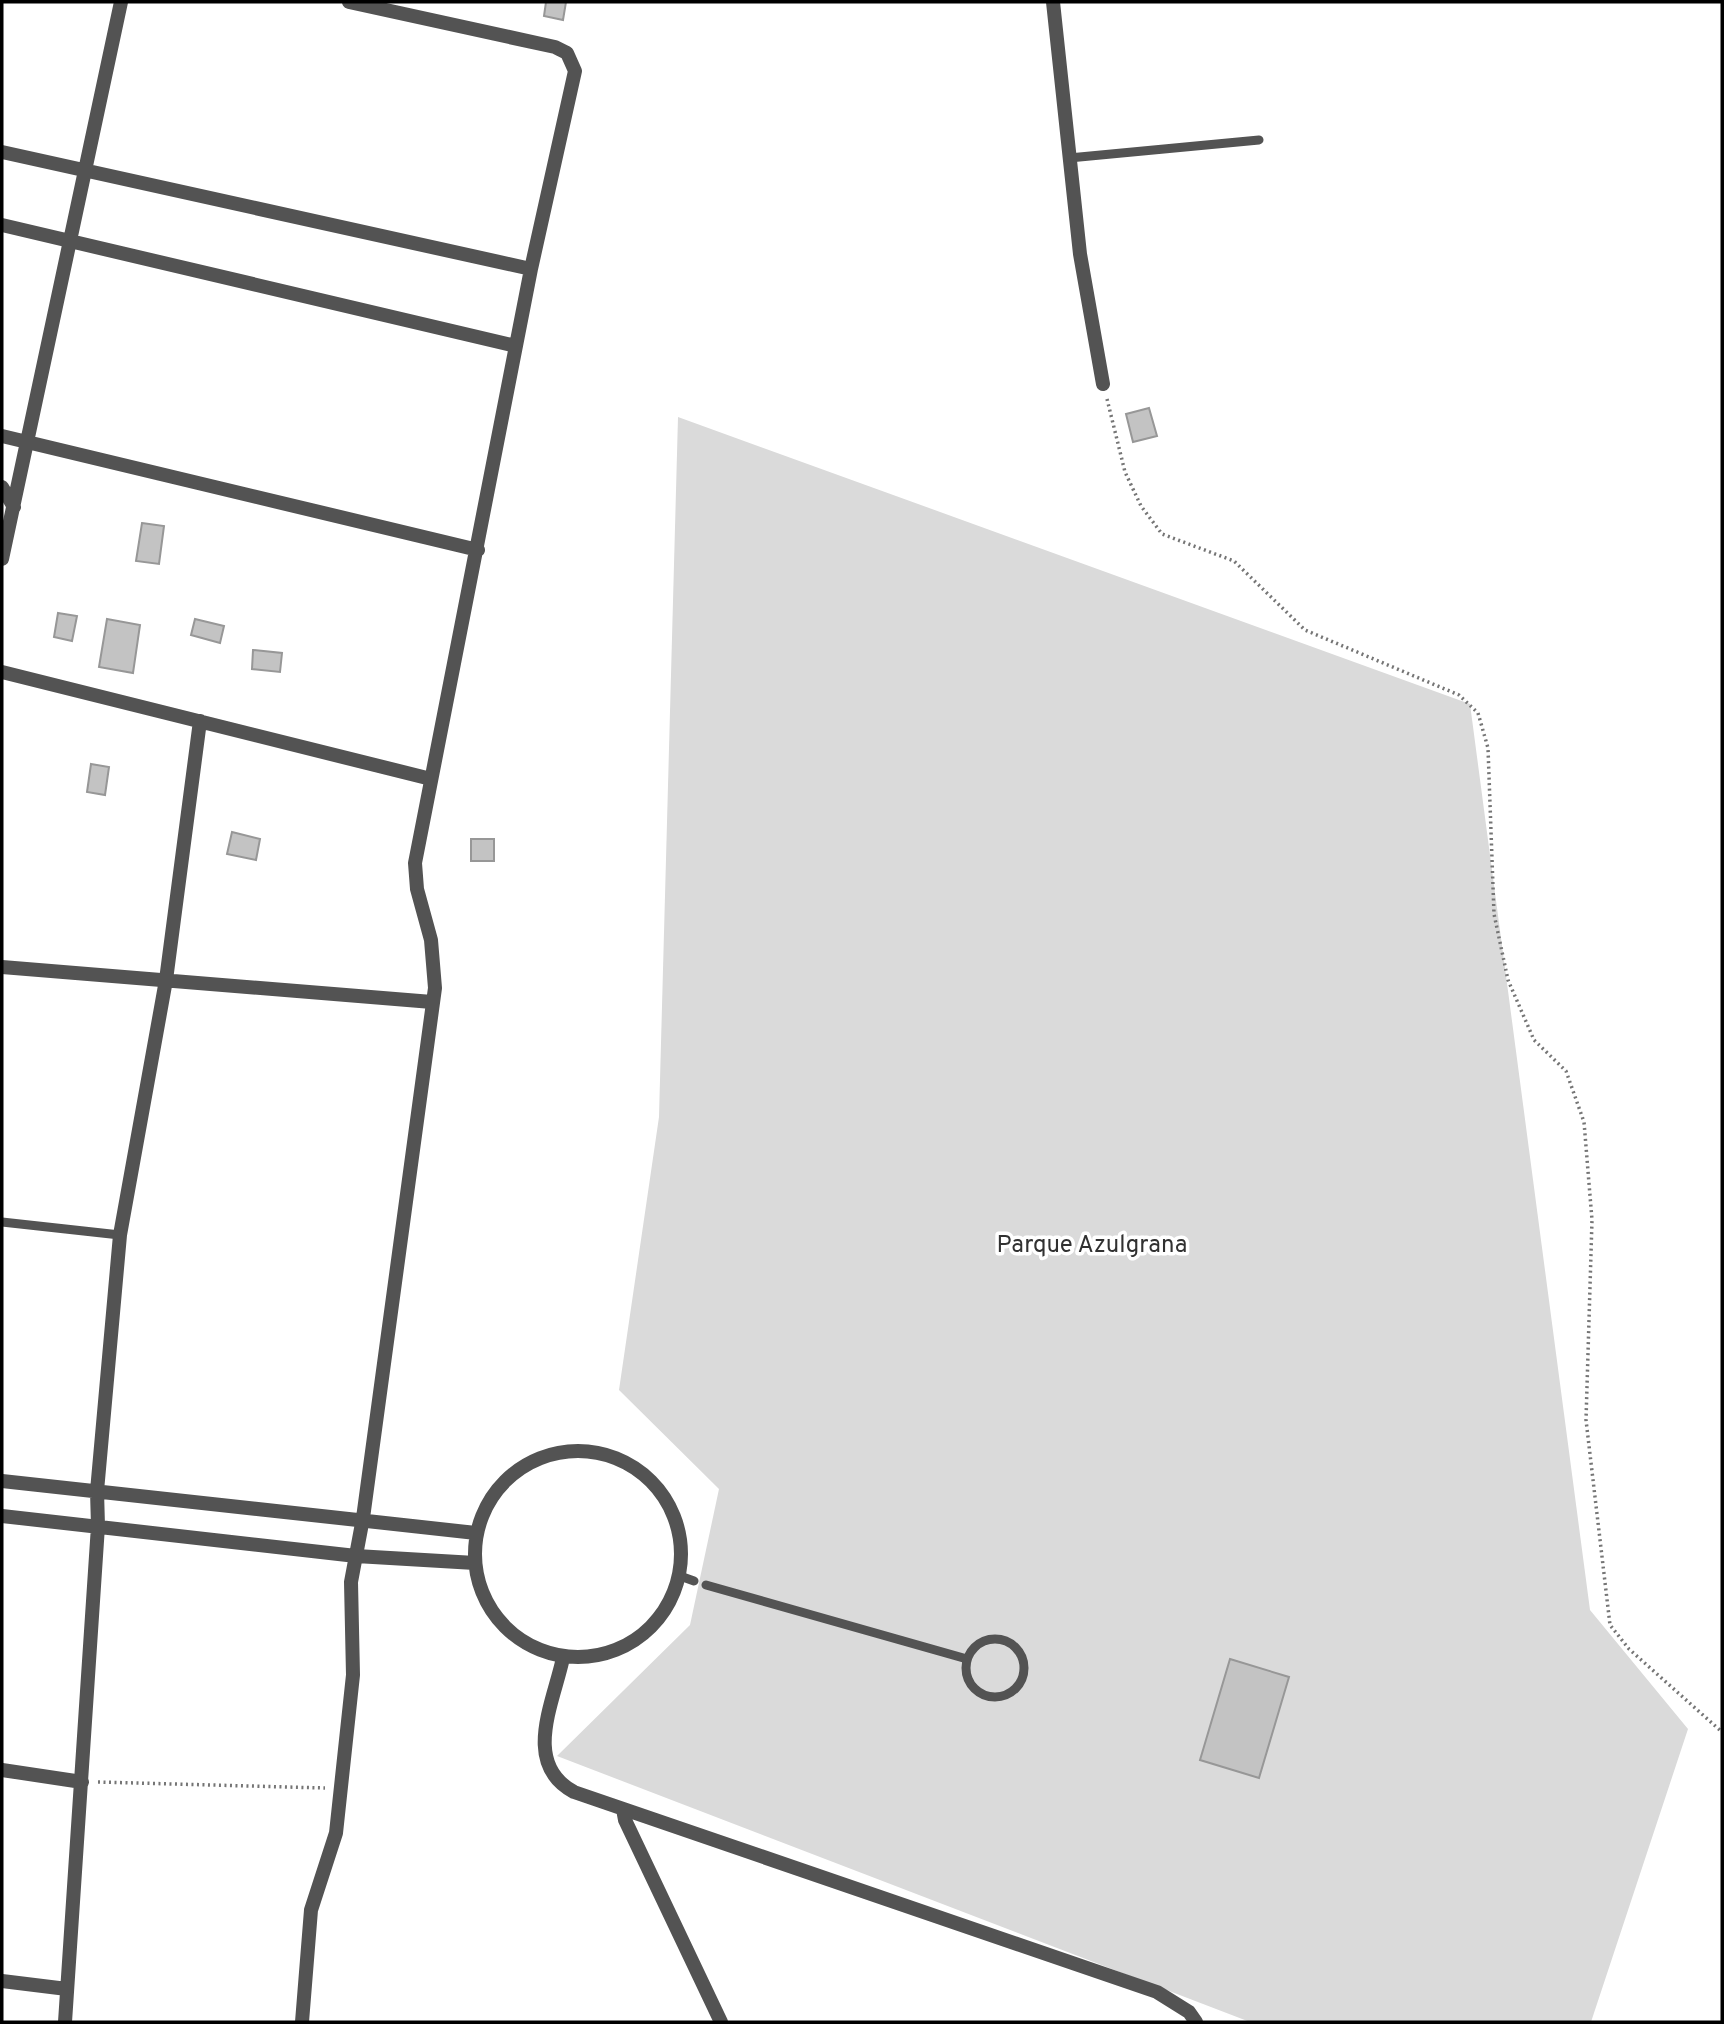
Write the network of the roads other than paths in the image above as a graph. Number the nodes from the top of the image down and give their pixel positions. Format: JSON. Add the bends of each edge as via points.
{"nodes":[{"id":1,"x":121,"y":2,"type":"edge"},
{"id":2,"x":349,"y":2,"type":"edge"},
{"id":3,"x":1053,"y":2,"type":"edge"},
{"id":4,"x":1259,"y":140,"type":"dead end"},
{"id":5,"x":2,"y":152,"type":"edge"},
{"id":6,"x":1069,"y":158,"type":"junction"},
{"id":7,"x":85,"y":169,"type":"junction"},
{"id":8,"x":2,"y":225,"type":"edge"},
{"id":9,"x":68,"y":241,"type":"junction"},
{"id":10,"x":531,"y":269,"type":"junction"},
{"id":11,"x":516,"y":346,"type":"junction"},
{"id":12,"x":1103,"y":384,"type":"road end"},
{"id":13,"x":2,"y":436,"type":"edge"},
{"id":14,"x":29,"y":441,"type":"junction"},
{"id":15,"x":2,"y":487,"type":"edge"},
{"id":16,"x":13,"y":507,"type":"junction"},
{"id":17,"x":478,"y":550,"type":"junction"},
{"id":18,"x":2,"y":559,"type":"edge"},
{"id":19,"x":2,"y":672,"type":"edge"},
{"id":20,"x":200,"y":721,"type":"junction"},
{"id":21,"x":431,"y":779,"type":"junction"},
{"id":22,"x":2,"y":967,"type":"edge"},
{"id":23,"x":166,"y":980,"type":"junction"},
{"id":24,"x":432,"y":1002,"type":"junction"},
{"id":25,"x":2,"y":1222,"type":"edge"},
{"id":26,"x":120,"y":1235,"type":"junction"},
{"id":27,"x":2,"y":1481,"type":"edge"},
{"id":28,"x":97,"y":1491,"type":"junction"},
{"id":29,"x":2,"y":1516,"type":"edge"},
{"id":30,"x":363,"y":1518,"type":"junction"},
{"id":31,"x":98,"y":1526,"type":"junction"},
{"id":32,"x":477,"y":1533,"type":"junction"},
{"id":33,"x":356,"y":1556,"type":"junction"},
{"id":34,"x":475,"y":1563,"type":"junction"},
{"id":35,"x":706,"y":1584,"type":"dead end"},
{"id":36,"x":563,"y":1658,"type":"junction"},
{"id":37,"x":967,"y":1659,"type":"junction"},
{"id":38,"x":2,"y":1770,"type":"edge"},
{"id":39,"x":82,"y":1782,"type":"junction"},
{"id":40,"x":623,"y":1809,"type":"junction"},
{"id":41,"x":2,"y":1981,"type":"edge"},
{"id":42,"x":67,"y":1989,"type":"junction"},
{"id":43,"x":65,"y":2022,"type":"edge"},
{"id":44,"x":302,"y":2022,"type":"edge"},
{"id":45,"x":721,"y":2022,"type":"edge"},
{"id":46,"x":1196,"y":2022,"type":"edge"}],
"edges":[{"from":1,"to":7,"type":"street"},
{"from":2,"to":10,"type":"street","via":[[555,47],[573,62],[575,71]]},
{"from":3,"to":6,"type":"street"},
{"from":4,"to":6,"type":"lane"},
{"from":5,"to":7,"type":"street"},
{"from":6,"to":12,"type":"street"},
{"from":7,"to":9,"type":"street"},
{"from":7,"to":10,"type":"street"},
{"from":8,"to":9,"type":"street"},
{"from":9,"to":11,"type":"street"},
{"from":9,"to":14,"type":"street"},
{"from":10,"to":11,"type":"street"},
{"from":11,"to":17,"type":"street"},
{"from":13,"to":14,"type":"street"},
{"from":14,"to":16,"type":"street"},
{"from":14,"to":17,"type":"street"},
{"from":15,"to":16,"type":"street"},
{"from":16,"to":18,"type":"street"},
{"from":17,"to":21,"type":"street"},
{"from":19,"to":20,"type":"street"},
{"from":20,"to":21,"type":"street"},
{"from":20,"to":23,"type":"street"},
{"from":21,"to":24,"type":"street","via":[[415,863],[431,940]]},
{"from":22,"to":23,"type":"street"},
{"from":23,"to":24,"type":"street"},
{"from":23,"to":26,"type":"street"},
{"from":24,"to":30,"type":"street"},
{"from":25,"to":26,"type":"lane"},
{"from":26,"to":28,"type":"street"},
{"from":27,"to":28,"type":"street"},
{"from":28,"to":30,"type":"street"},
{"from":28,"to":31,"type":"street"},
{"from":29,"to":31,"type":"street"},
{"from":30,"to":32,"type":"street"},
{"from":30,"to":33,"type":"street"},
{"from":31,"to":33,"type":"street"},
{"from":31,"to":39,"type":"street"},
{"from":32,"to":34,"type":"street"},
{"from":32,"to":36,"type":"street","via":[[488,1502],[508,1477],[536,1459],[567,1450],[600,1452],[630,1464],[656,1484],[674,1512],[687,1579],[657,1623],[631,1645],[598,1657]]},
{"from":33,"to":34,"type":"street"},
{"from":33,"to":44,"type":"street","via":[[351,1582],[353,1675],[337,1833],[311,1910]]},
{"from":34,"to":36,"type":"street","via":[[483,1597],[503,1626],[530,1647]]},
{"from":35,"to":37,"type":"lane"},
{"from":36,"to":40,"type":"street","via":[[544,1740],[545,1763],[558,1783]]},
{"from":37,"to":37,"type":"lane","via":[[967,1677],[987,1696],[1013,1691],[1023,1676],[1023,1658],[1003,1639],[977,1644]]},
{"from":38,"to":39,"type":"street"},
{"from":39,"to":42,"type":"street"},
{"from":40,"to":45,"type":"street"},
{"from":40,"to":46,"type":"street","via":[[1157,1992],[1189,2012]]},
{"from":41,"to":42,"type":"street"},
{"from":42,"to":43,"type":"street"}]}
